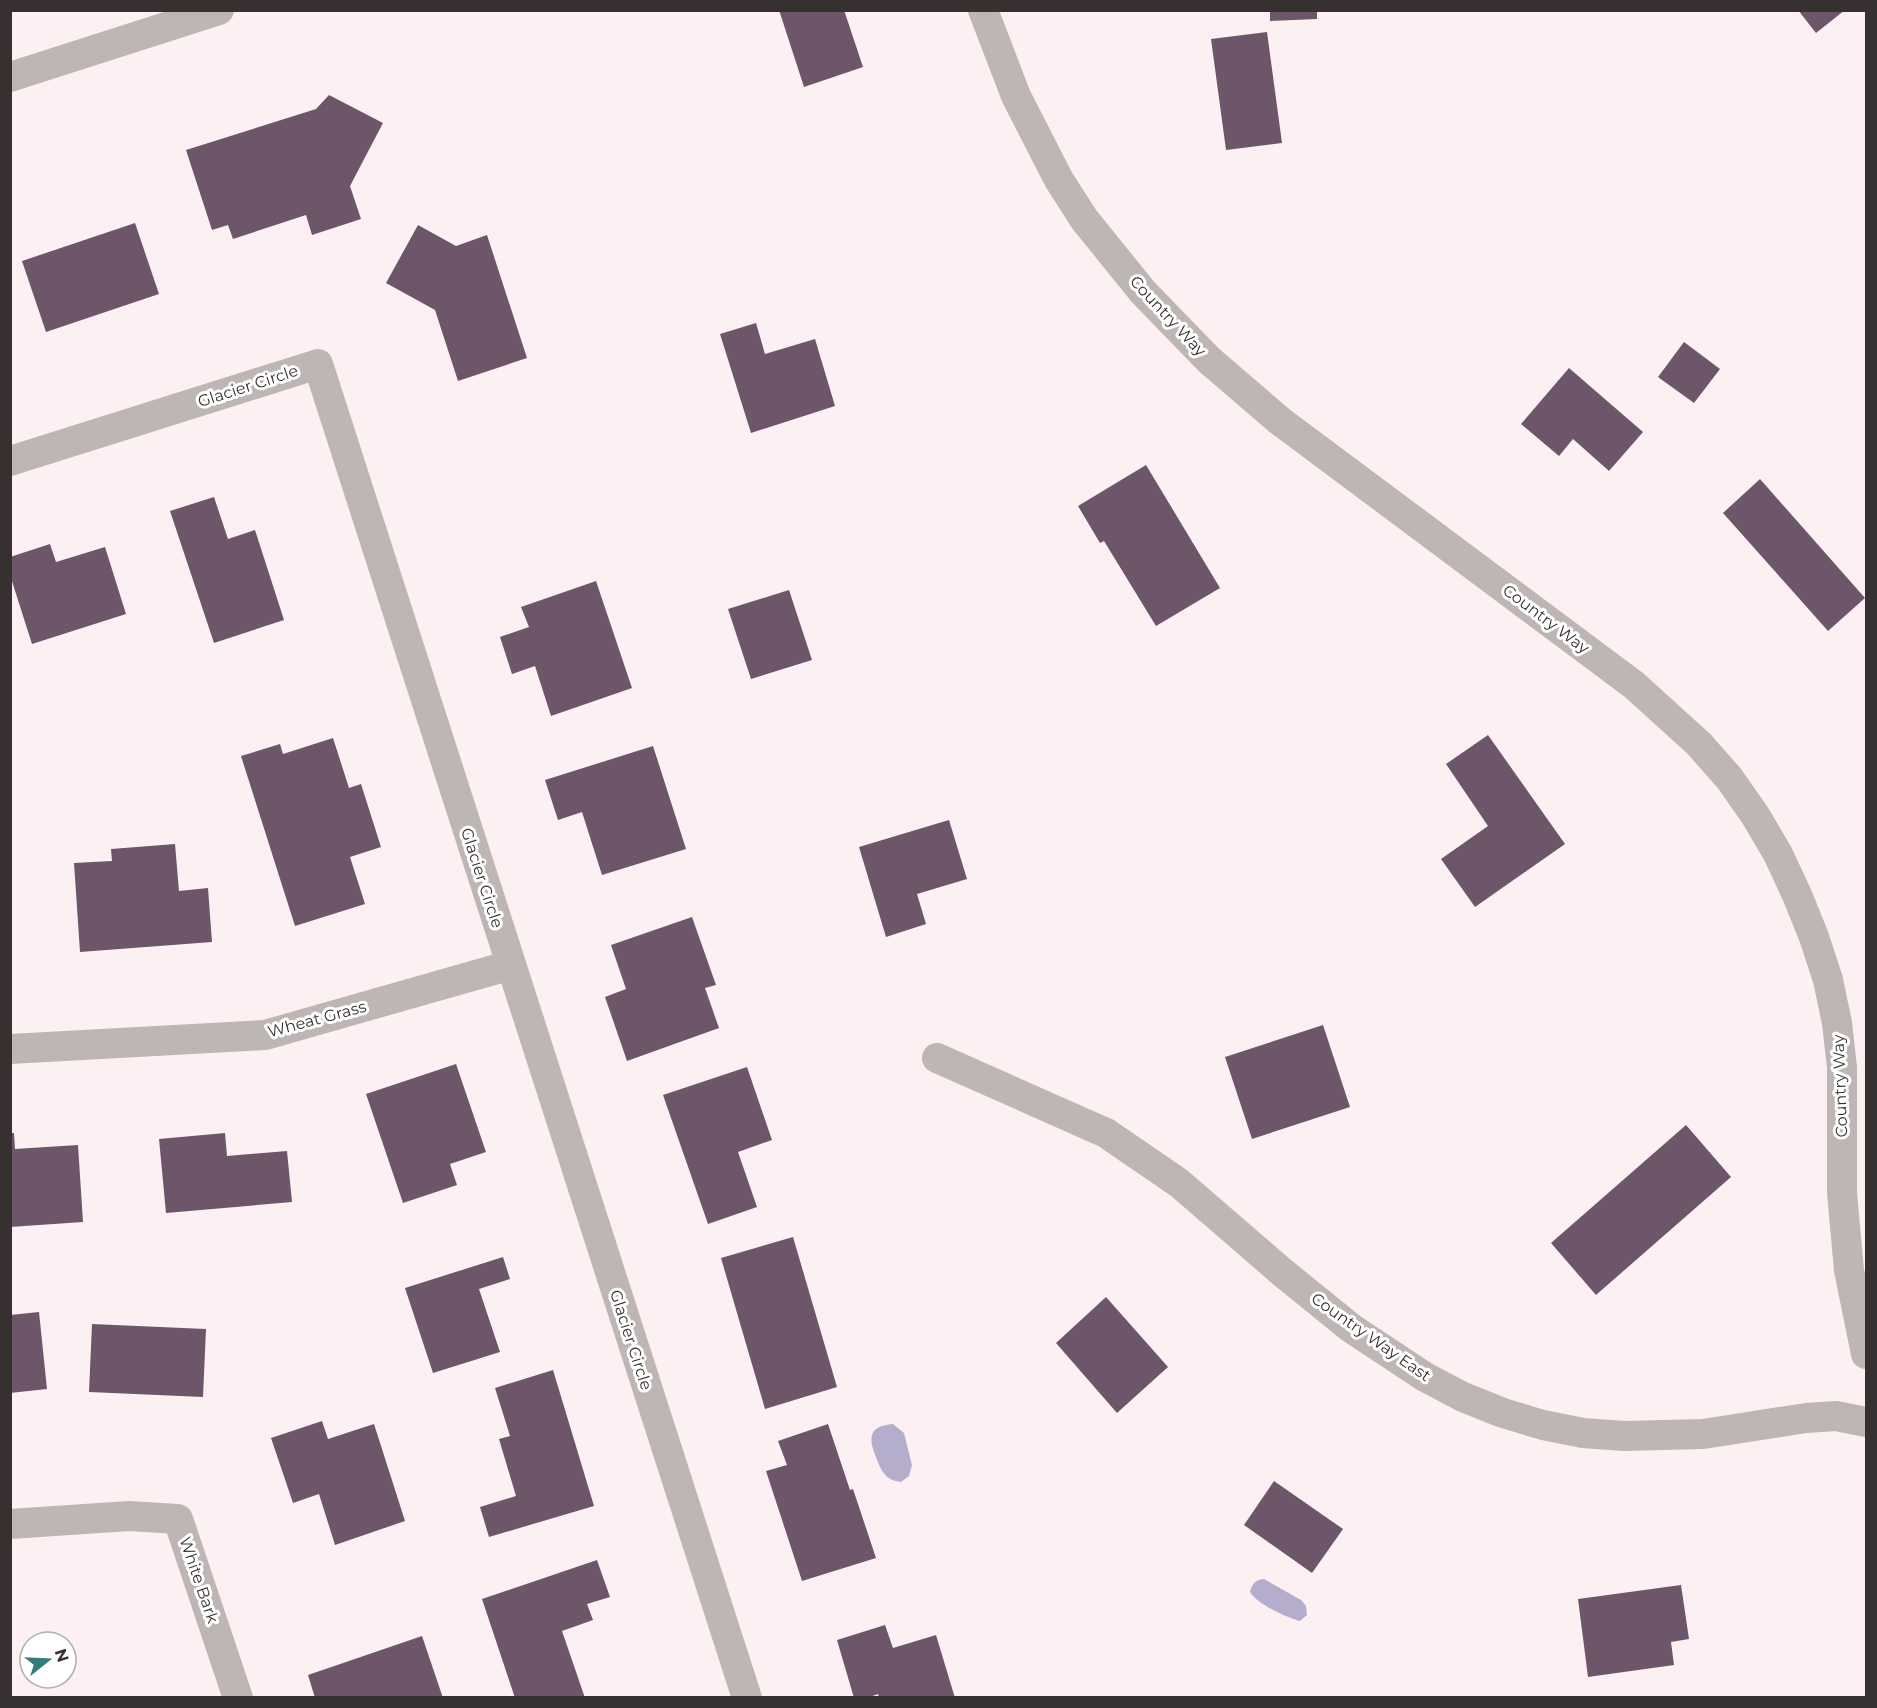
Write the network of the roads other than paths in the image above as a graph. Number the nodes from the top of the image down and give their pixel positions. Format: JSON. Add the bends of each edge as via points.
{"nodes":[{"id":1,"x":219,"y":10,"type":"edge"},
{"id":2,"x":983,"y":10,"type":"edge"},
{"id":3,"x":179,"y":17,"type":"edge"},
{"id":4,"x":10,"y":77,"type":"edge"},
{"id":5,"x":10,"y":461,"type":"edge"},
{"id":6,"x":511,"y":965,"type":"junction"},
{"id":7,"x":10,"y":1049,"type":"edge"},
{"id":8,"x":937,"y":1058,"type":"dead end"},
{"id":9,"x":1866,"y":1354,"type":"edge"},
{"id":10,"x":1866,"y":1422,"type":"edge"},
{"id":11,"x":10,"y":1524,"type":"edge"},
{"id":12,"x":238,"y":1698,"type":"edge"},
{"id":13,"x":747,"y":1698,"type":"edge"}],
"edges":[{"from":1,"to":3,"type":"street"},
{"from":2,"to":9,"type":"street","name":"Country Way","via":[[1016,96],[1059,180],[1084,219],[1143,292],[1209,360],[1280,420],[1634,685],[1699,744],[1755,815],[1778,854],[1810,927],[1837,1023],[1842,1067],[1842,1193],[1849,1270]]},
{"from":3,"to":4,"type":"street"},
{"from":5,"to":6,"type":"street","name":"Glacier Circle","via":[[318,364]]},
{"from":6,"to":7,"type":"street","name":"Wheat Grass","via":[[265,1035]]},
{"from":6,"to":13,"type":"street","name":"Glacier Circle"},
{"from":8,"to":10,"type":"street","name":"Country Way East","via":[[1106,1133],[1179,1184],[1351,1328],[1425,1377],[1503,1413],[1543,1425],[1624,1436],[1703,1434],[1836,1416]]},
{"from":11,"to":12,"type":"street","name":"White Bark","via":[[129,1516],[178,1520]]}]}
